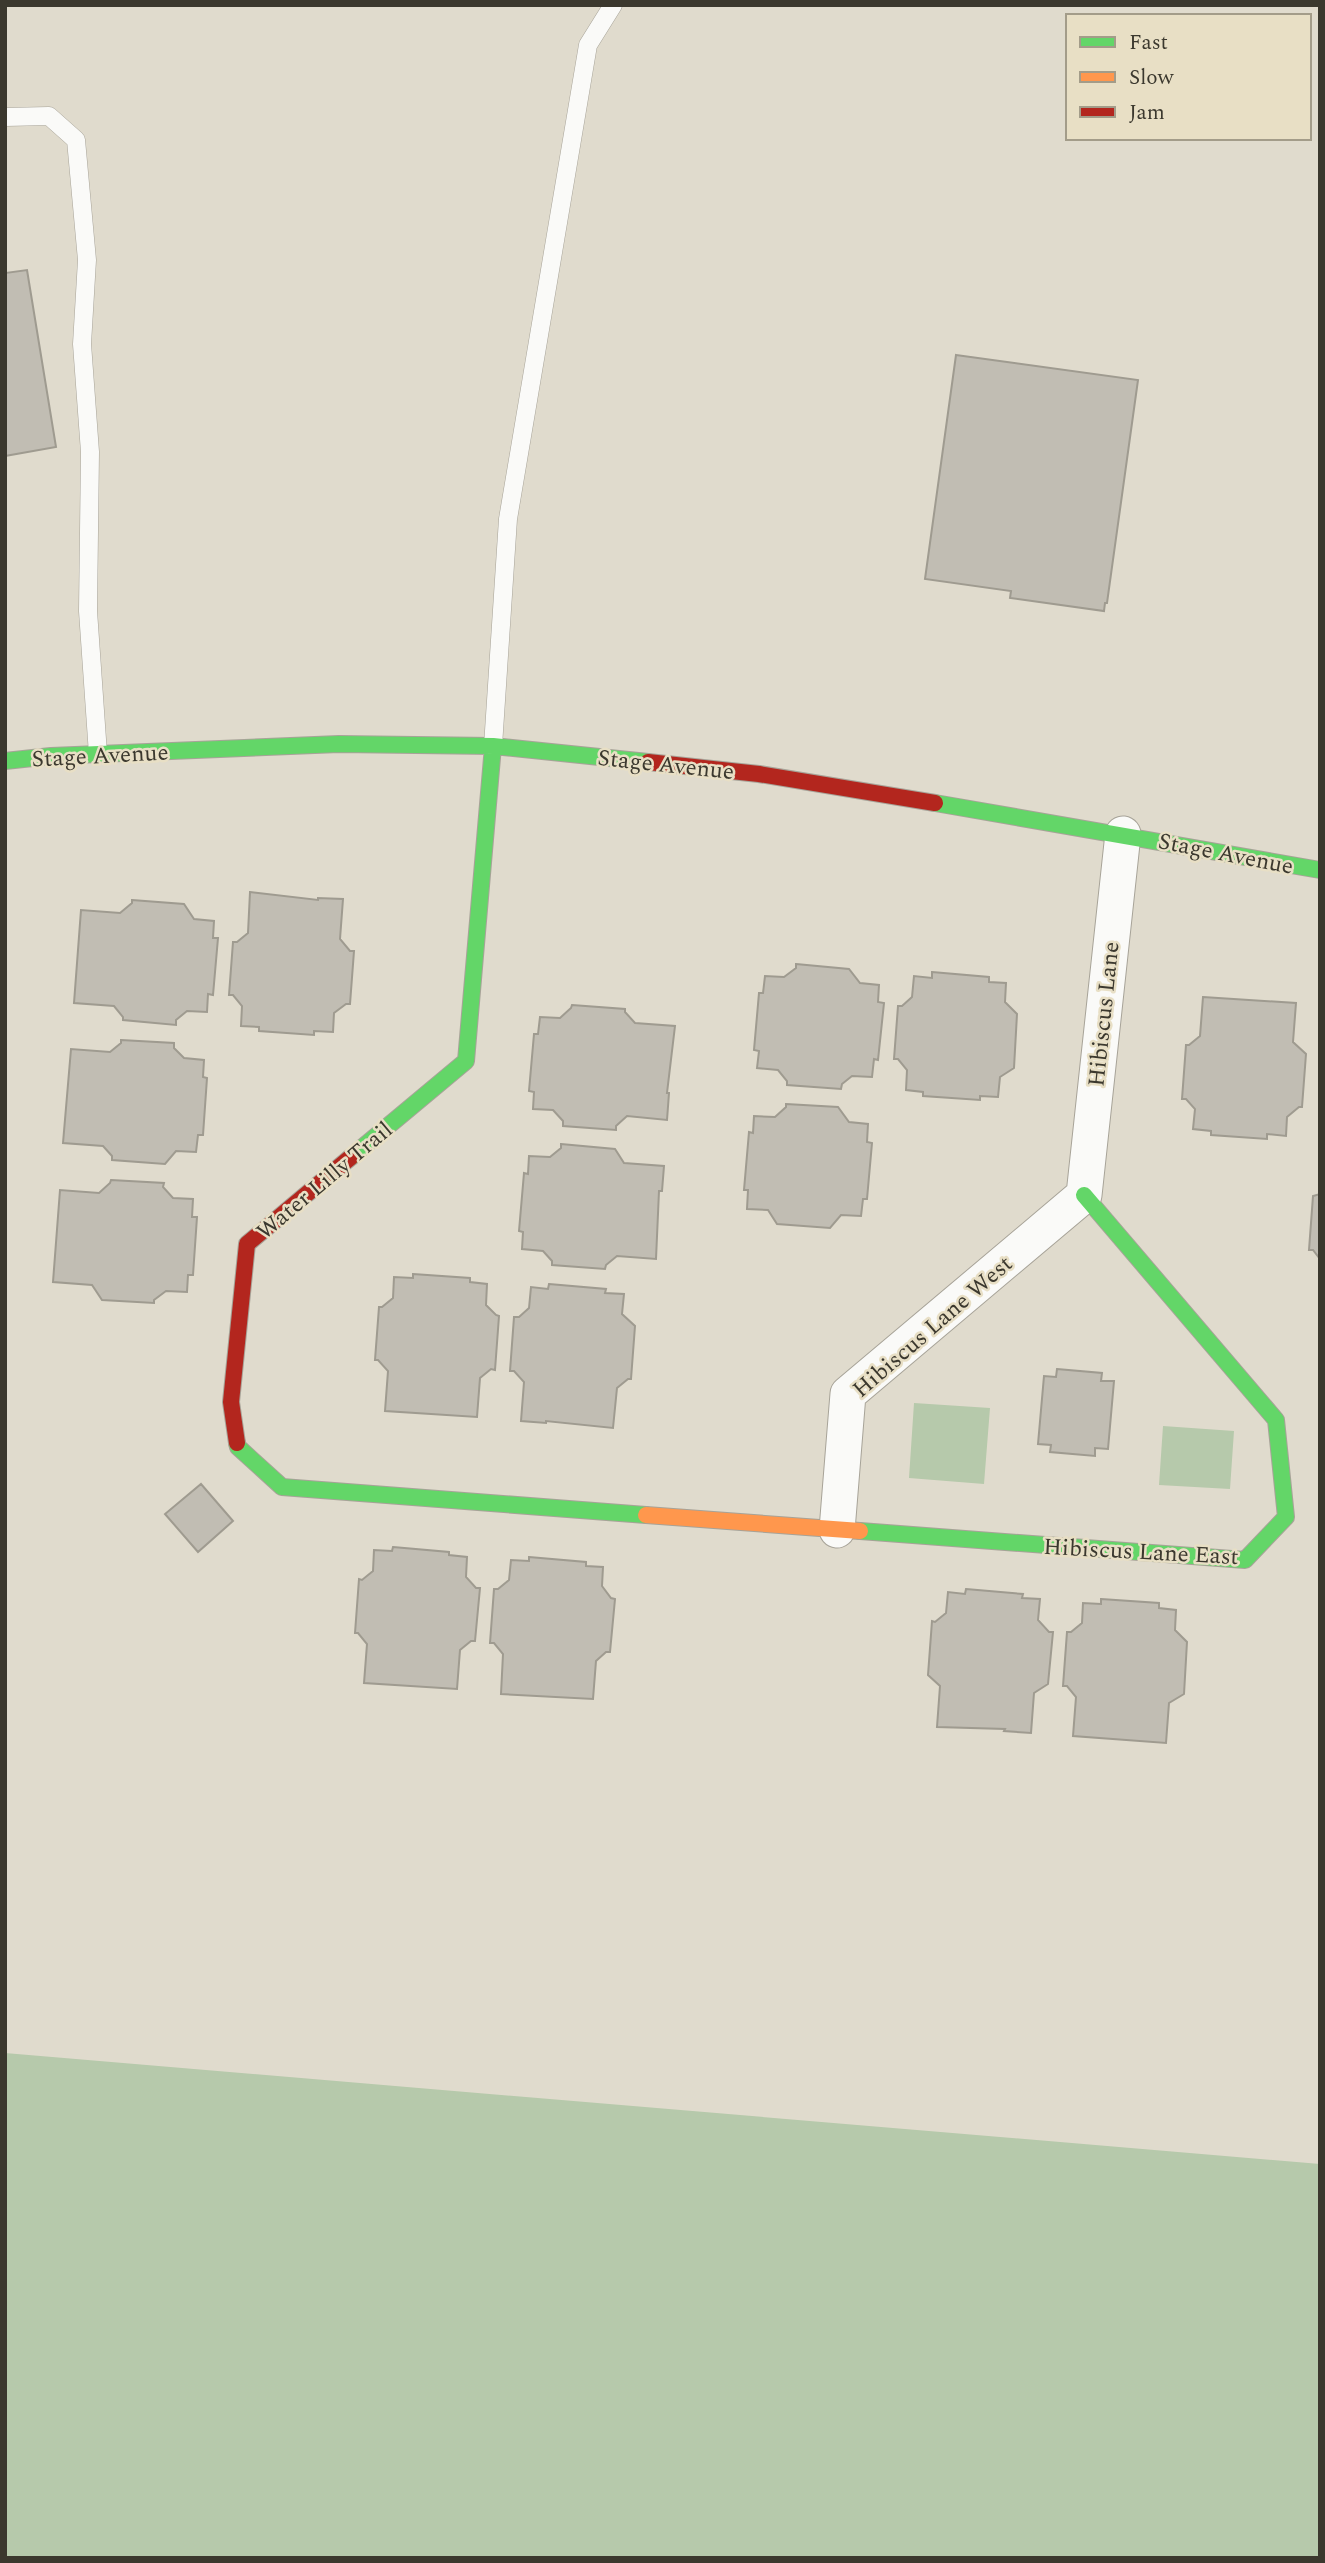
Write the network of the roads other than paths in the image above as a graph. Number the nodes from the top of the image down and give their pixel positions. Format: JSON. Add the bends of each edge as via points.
{"nodes":[{"id":1,"x":613,"y":5,"type":"edge"},
{"id":2,"x":5,"y":117,"type":"edge"},
{"id":3,"x":493,"y":746,"type":"junction"},
{"id":4,"x":98,"y":754,"type":"junction"},
{"id":5,"x":5,"y":761,"type":"edge"},
{"id":6,"x":1123,"y":834,"type":"junction"},
{"id":7,"x":1320,"y":870,"type":"edge"},
{"id":8,"x":1084,"y":1195,"type":"junction"},
{"id":9,"x":837,"y":1530,"type":"junction"}],
"edges":[{"from":1,"to":3,"type":"lane","via":[[587,45],[508,519]]},
{"from":2,"to":4,"type":"lane","via":[[49,116],[76,140],[87,260],[82,344],[90,452],[88,611]]},
{"from":3,"to":4,"type":"street","name":"Stage Avenue","via":[[339,744]]},
{"from":3,"to":6,"type":"street","name":"Stage Avenue","via":[[759,774]]},
{"from":3,"to":9,"type":"street","name":"Water Lilly Trail","via":[[466,1061],[247,1244],[231,1402],[239,1447],[282,1487]]},
{"from":4,"to":5,"type":"street","name":"Stage Avenue"},
{"from":6,"to":7,"type":"street","name":"Stage Avenue"},
{"from":6,"to":8,"type":"street","name":"Hibiscus Lane"},
{"from":8,"to":9,"type":"street","name":"Hibiscus Lane West","via":[[848,1394]]},
{"from":8,"to":9,"type":"street","name":"Hibiscus Lane East","via":[[1276,1420],[1286,1517],[1245,1560]]}]}
